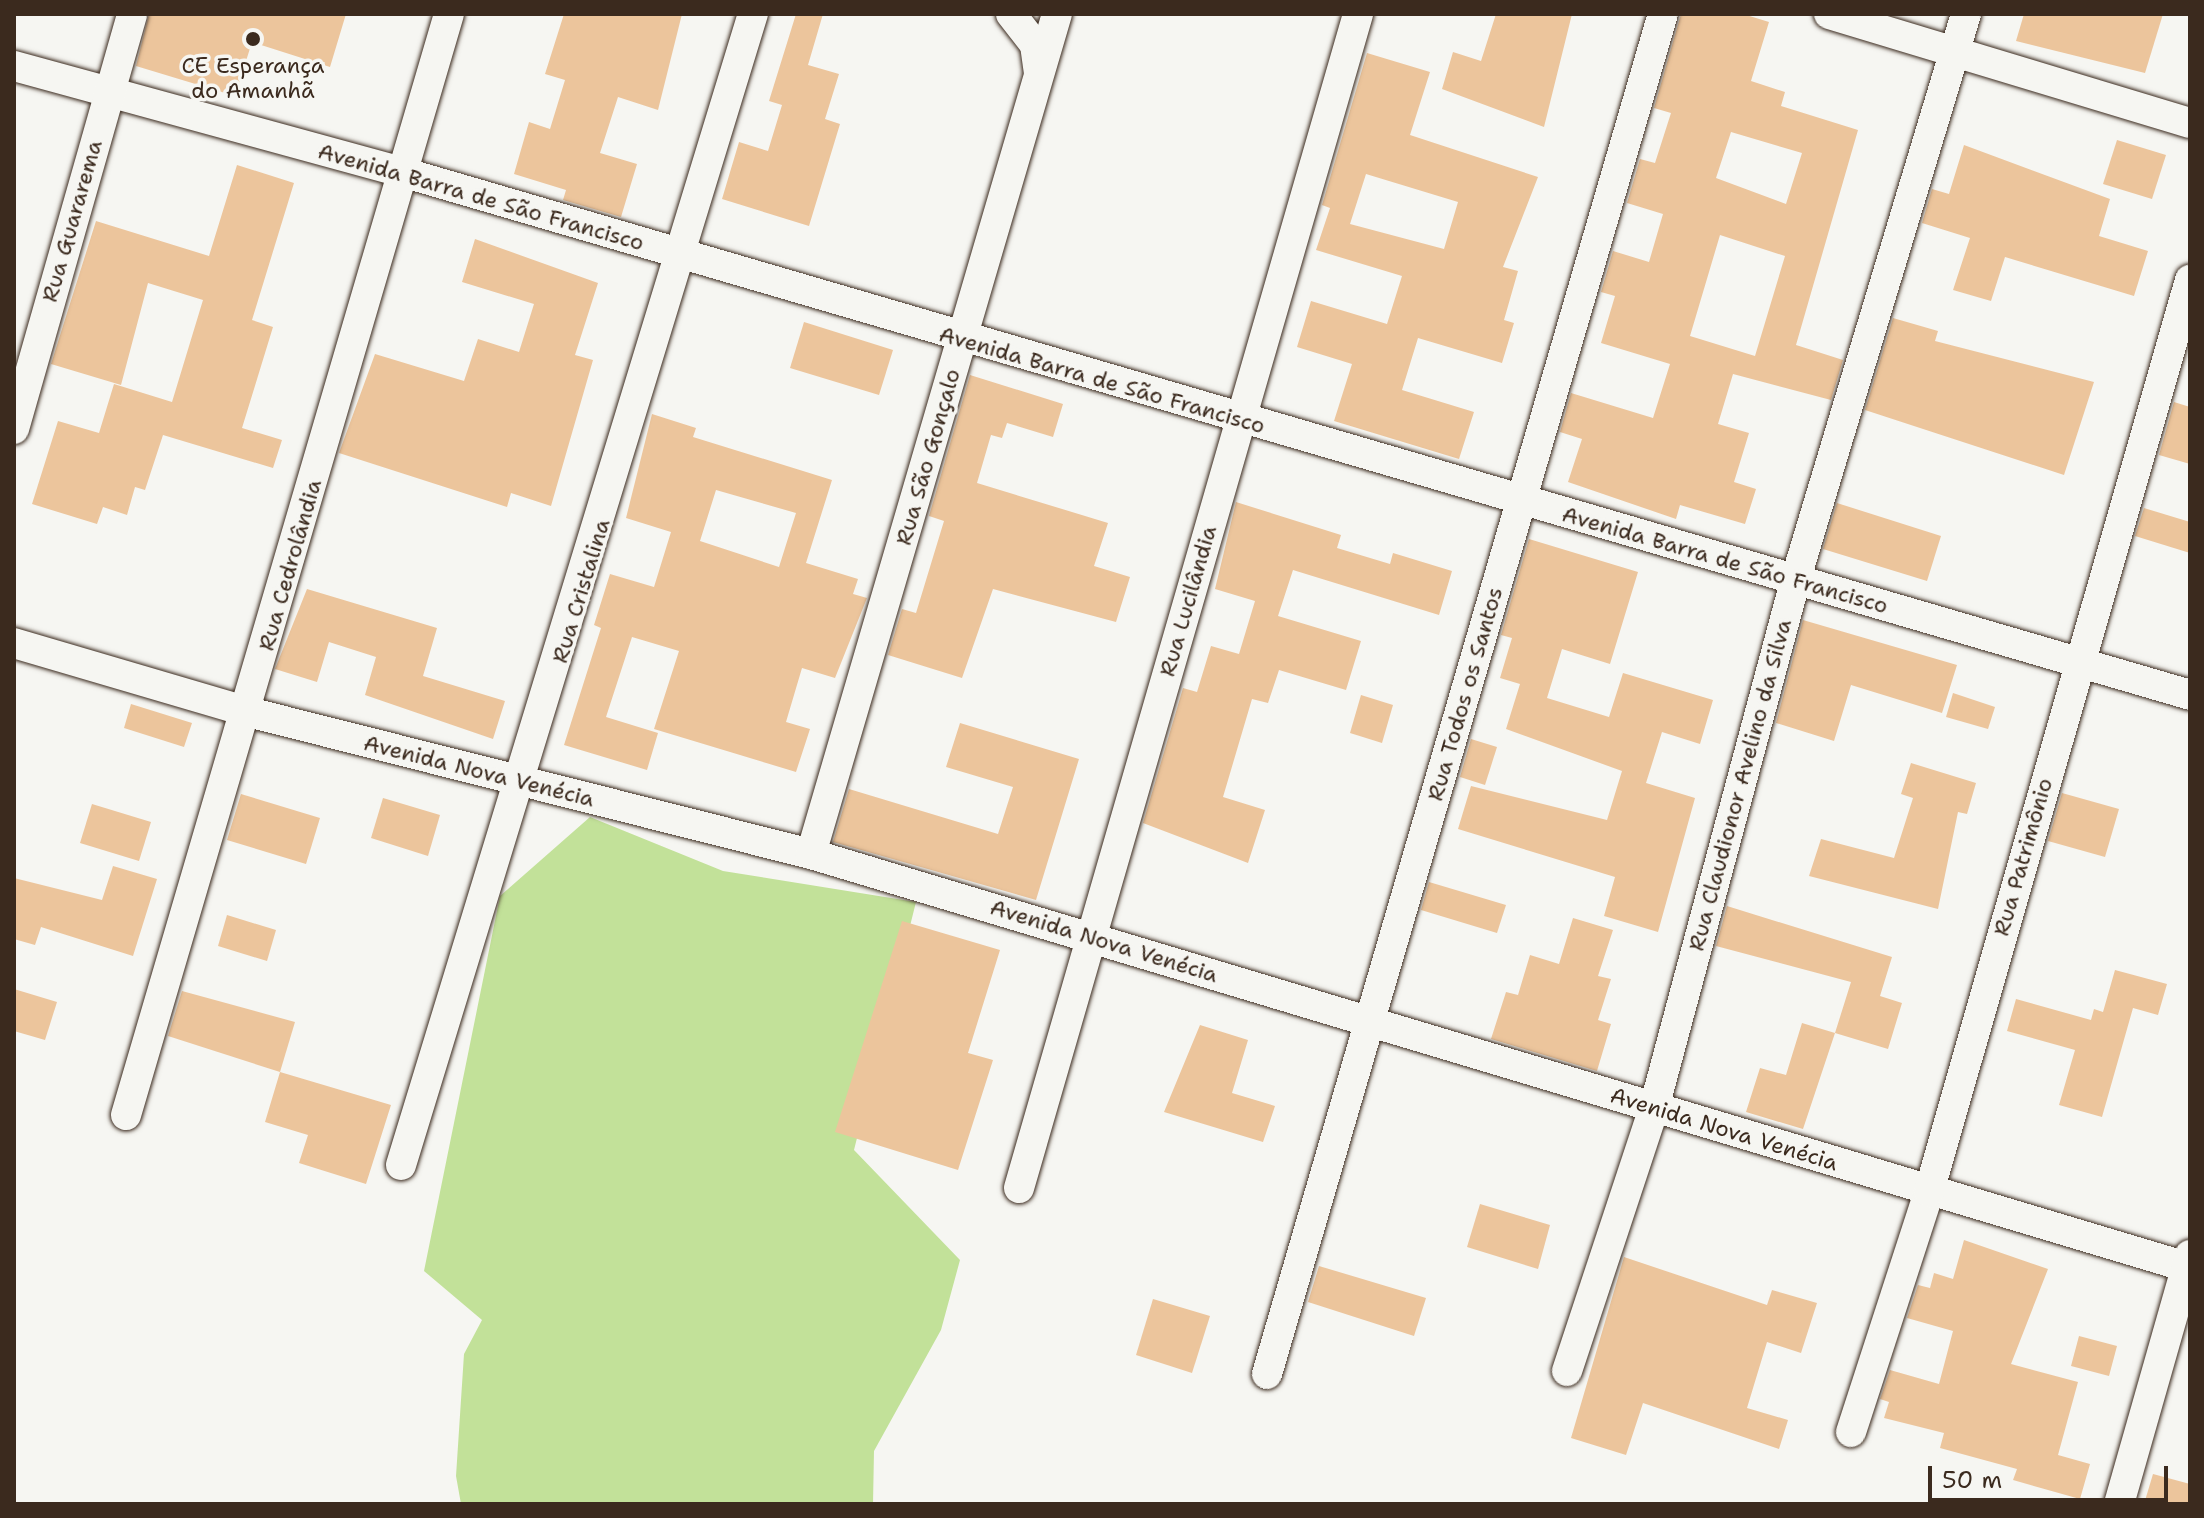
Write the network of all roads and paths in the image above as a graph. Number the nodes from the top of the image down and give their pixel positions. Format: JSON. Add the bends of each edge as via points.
{"nodes":[{"id":1,"x":132,"y":14,"type":"edge"},
{"id":2,"x":449,"y":14,"type":"edge"},
{"id":3,"x":753,"y":14,"type":"edge"},
{"id":4,"x":1011,"y":14,"type":"edge"},
{"id":5,"x":1057,"y":14,"type":"edge"},
{"id":6,"x":1358,"y":14,"type":"edge"},
{"id":7,"x":1663,"y":14,"type":"edge"},
{"id":8,"x":1829,"y":14,"type":"edge"},
{"id":9,"x":1966,"y":14,"type":"edge"},
{"id":10,"x":1956,"y":49,"type":"junction"},
{"id":11,"x":14,"y":66,"type":"edge"},
{"id":12,"x":1037,"y":87,"type":"junction"},
{"id":13,"x":108,"y":92,"type":"junction"},
{"id":14,"x":2190,"y":123,"type":"edge"},
{"id":15,"x":402,"y":172,"type":"junction"},
{"id":16,"x":682,"y":256,"type":"junction"},
{"id":17,"x":2190,"y":280,"type":"edge"},
{"id":18,"x":962,"y":340,"type":"junction"},
{"id":19,"x":1241,"y":421,"type":"junction"},
{"id":20,"x":14,"y":429,"type":"edge"},
{"id":21,"x":1521,"y":502,"type":"junction"},
{"id":22,"x":1796,"y":578,"type":"junction"},
{"id":23,"x":14,"y":643,"type":"edge"},
{"id":24,"x":2076,"y":665,"type":"junction"},
{"id":25,"x":2190,"y":695,"type":"edge"},
{"id":26,"x":248,"y":712,"type":"junction"},
{"id":27,"x":523,"y":783,"type":"junction"},
{"id":28,"x":811,"y":854,"type":"junction"},
{"id":29,"x":1091,"y":936,"type":"junction"},
{"id":30,"x":1370,"y":1020,"type":"junction"},
{"id":31,"x":1654,"y":1108,"type":"junction"},
{"id":32,"x":126,"y":1115,"type":"dead end"},
{"id":33,"x":401,"y":1165,"type":"dead end"},
{"id":34,"x":1019,"y":1188,"type":"dead end"},
{"id":35,"x":1929,"y":1192,"type":"junction"},
{"id":36,"x":2189,"y":1263,"type":"edge"},
{"id":37,"x":1567,"y":1371,"type":"dead end"},
{"id":38,"x":1267,"y":1374,"type":"dead end"},
{"id":39,"x":1851,"y":1432,"type":"dead end"},
{"id":40,"x":2119,"y":1504,"type":"edge"}],
"edges":[{"from":1,"to":13,"type":"street","name":"Rua Guararema"},
{"from":2,"to":15,"type":"street","name":"Rua Cedrolândia"},
{"from":3,"to":16,"type":"street","name":"Rua Cristalina"},
{"from":4,"to":12,"type":"street","via":[[1035,45]]},
{"from":5,"to":12,"type":"street","name":"Rua São Gonçalo"},
{"from":6,"to":19,"type":"street","name":"Rua Lucilândia"},
{"from":7,"to":21,"type":"street","name":"Rua Todos os Santos"},
{"from":8,"to":10,"type":"street"},
{"from":9,"to":10,"type":"street","name":"Rua Claudionor Avelino da Silva"},
{"from":10,"to":14,"type":"street"},
{"from":10,"to":22,"type":"street","name":"Rua Claudionor Avelino da Silva"},
{"from":11,"to":13,"type":"street","name":"Avenida Barra de São Francisco"},
{"from":12,"to":18,"type":"street","name":"Rua São Gonçalo"},
{"from":13,"to":15,"type":"street","name":"Avenida Barra de São Francisco"},
{"from":13,"to":20,"type":"street","name":"Rua Guararema"},
{"from":15,"to":16,"type":"street","name":"Avenida Barra de São Francisco"},
{"from":15,"to":26,"type":"street","name":"Rua Cedrolândia"},
{"from":16,"to":18,"type":"street","name":"Avenida Barra de São Francisco"},
{"from":16,"to":27,"type":"street","name":"Rua Cristalina"},
{"from":17,"to":24,"type":"street","name":"Rua Patrimônio"},
{"from":18,"to":19,"type":"street","name":"Avenida Barra de São Francisco"},
{"from":18,"to":28,"type":"street","name":"Rua São Gonçalo"},
{"from":19,"to":21,"type":"street","name":"Avenida Barra de São Francisco"},
{"from":19,"to":29,"type":"street","name":"Rua Lucilândia"},
{"from":21,"to":22,"type":"street","name":"Avenida Barra de São Francisco"},
{"from":21,"to":30,"type":"street","name":"Rua Todos os Santos"},
{"from":22,"to":24,"type":"street","name":"Avenida Barra de São Francisco"},
{"from":22,"to":31,"type":"street","name":"Rua Claudionor Avelino da Silva"},
{"from":23,"to":26,"type":"street","name":"Avenida Nova Venécia"},
{"from":24,"to":25,"type":"street","name":"Avenida Barra de São Francisco"},
{"from":24,"to":35,"type":"street","name":"Rua Patrimônio"},
{"from":26,"to":27,"type":"street","name":"Avenida Nova Venécia"},
{"from":26,"to":32,"type":"street","name":"Rua Cedrolândia"},
{"from":27,"to":28,"type":"street","name":"Avenida Nova Venécia"},
{"from":27,"to":33,"type":"street","name":"Rua Cristalina"},
{"from":28,"to":29,"type":"street","name":"Avenida Nova Venécia"},
{"from":29,"to":30,"type":"street","name":"Avenida Nova Venécia"},
{"from":29,"to":34,"type":"street","name":"Rua Lucilândia"},
{"from":30,"to":31,"type":"street","name":"Avenida Nova Venécia"},
{"from":30,"to":38,"type":"street","name":"Rua Todos os Santos"},
{"from":31,"to":35,"type":"street","name":"Avenida Nova Venécia"},
{"from":31,"to":37,"type":"street","name":"Rua Claudionor Avelino da Silva"},
{"from":35,"to":36,"type":"street","name":"Avenida Nova Venécia"},
{"from":35,"to":39,"type":"street","name":"Rua Patrimônio"},
{"from":36,"to":40,"type":"street"}]}
